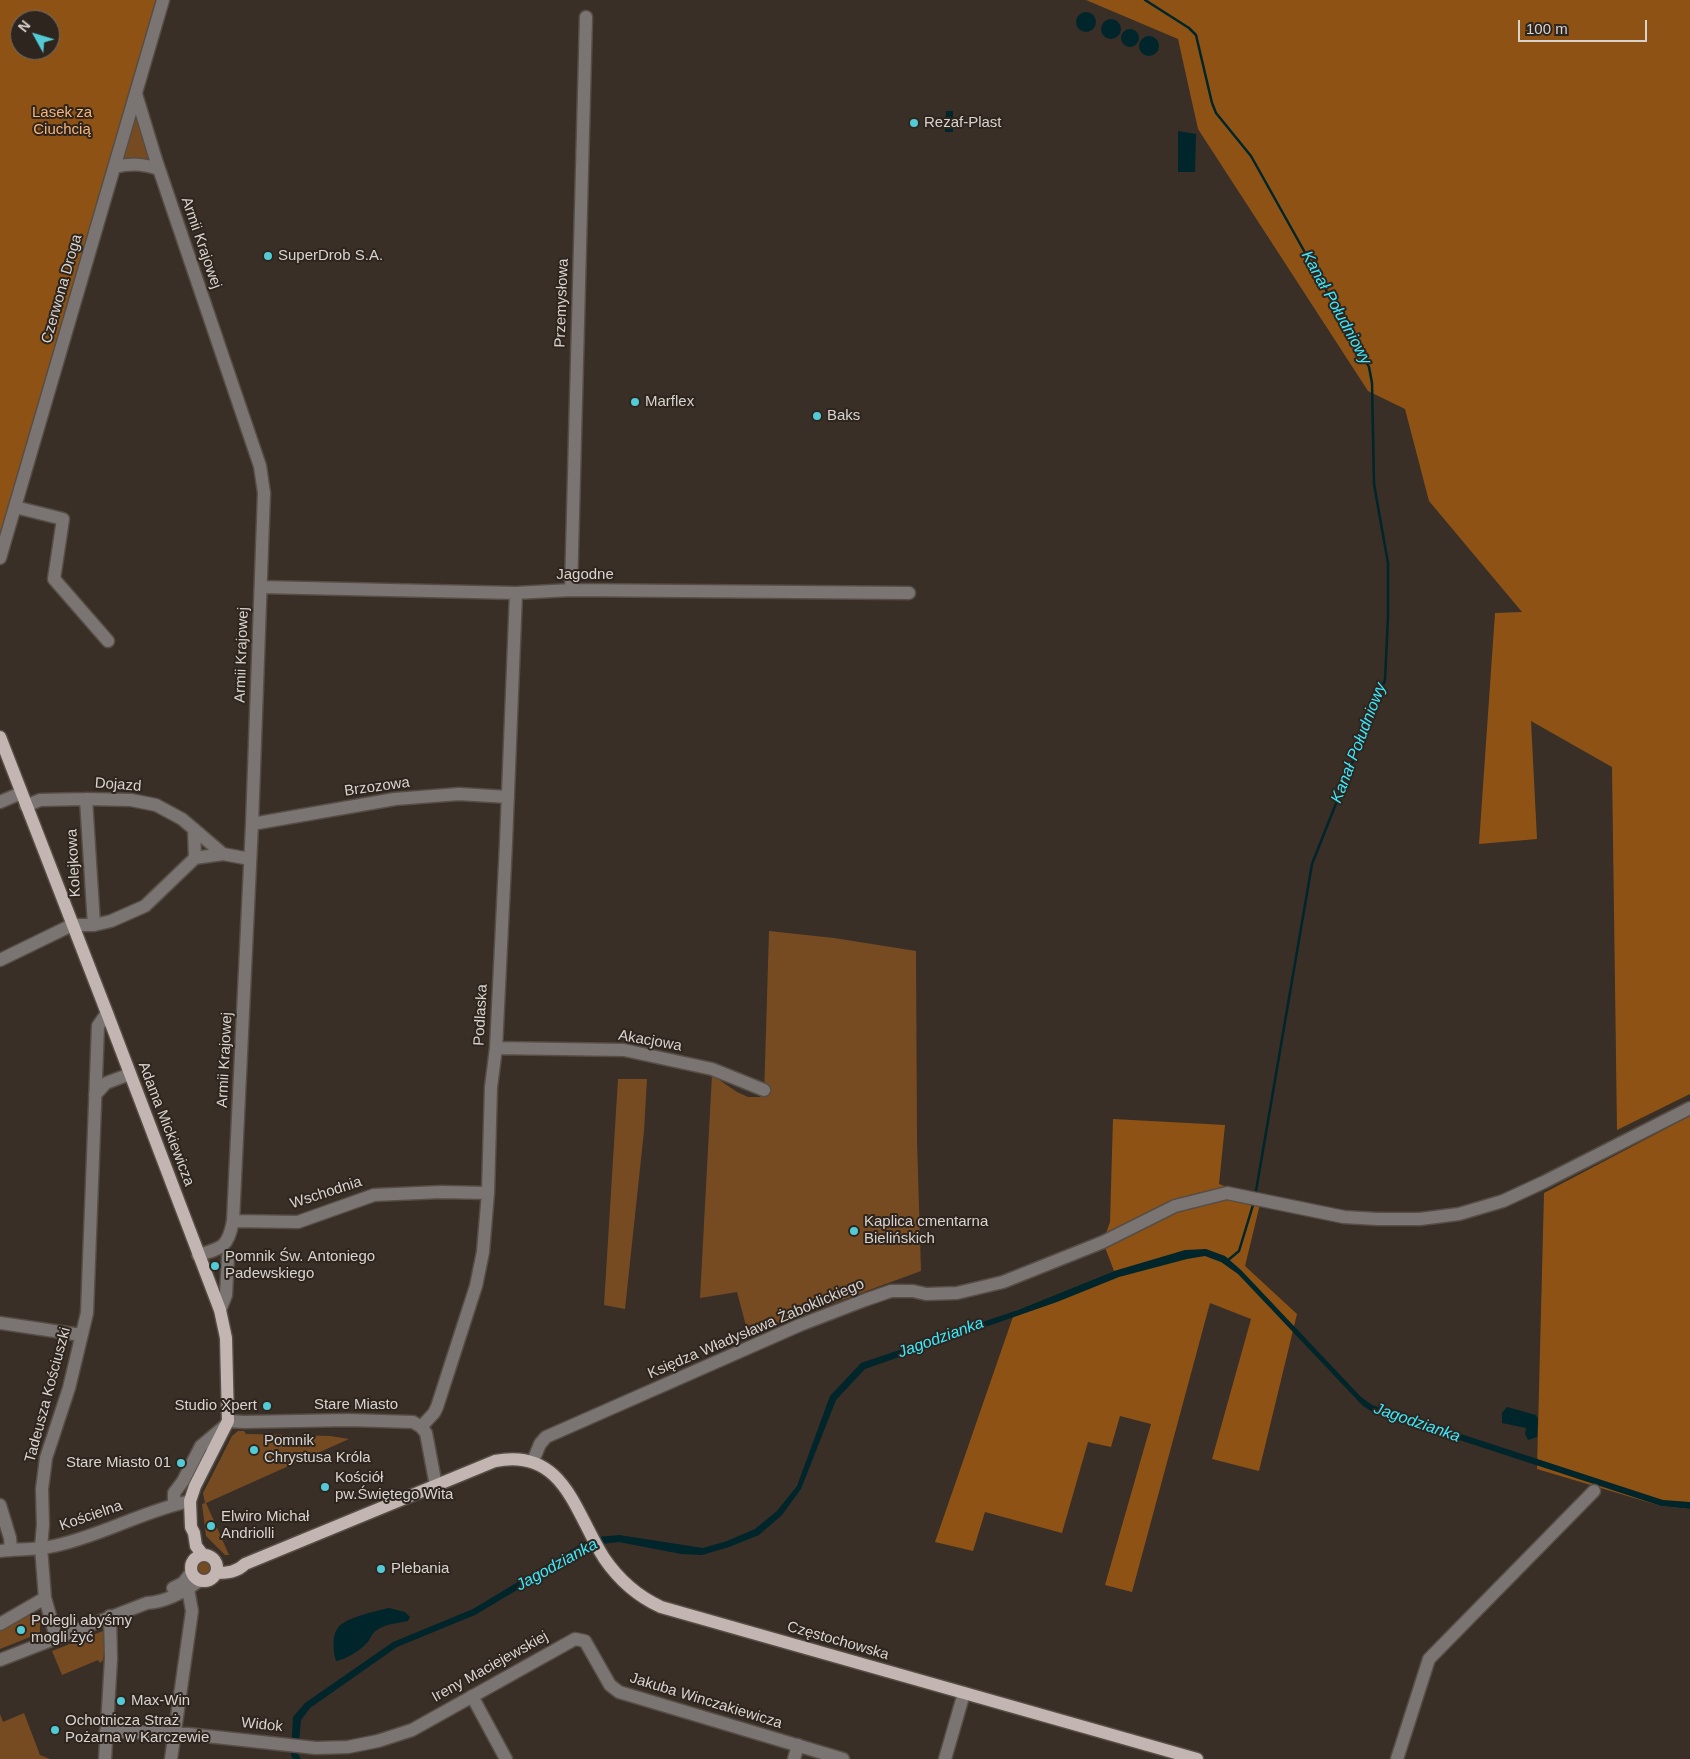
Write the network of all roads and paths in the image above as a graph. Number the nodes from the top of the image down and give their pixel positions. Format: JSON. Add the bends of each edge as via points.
{"nodes":[{"id":1,"x":163,"y":0,"type":"edge"},
{"id":2,"x":586,"y":17,"type":"dead end"},
{"id":3,"x":136,"y":94,"type":"junction"},
{"id":4,"x":114,"y":167,"type":"junction"},
{"id":5,"x":159,"y":169,"type":"junction"},
{"id":6,"x":15,"y":507,"type":"junction"},
{"id":7,"x":0,"y":558,"type":"edge"},
{"id":8,"x":261,"y":587,"type":"junction"},
{"id":9,"x":571,"y":590,"type":"junction"},
{"id":10,"x":516,"y":593,"type":"junction"},
{"id":11,"x":909,"y":593,"type":"dead end"},
{"id":12,"x":108,"y":640,"type":"dead end"},
{"id":13,"x":0,"y":737,"type":"edge"},
{"id":14,"x":21,"y":793,"type":"junction"},
{"id":15,"x":508,"y":797,"type":"junction"},
{"id":16,"x":86,"y":799,"type":"junction"},
{"id":17,"x":0,"y":802,"type":"edge"},
{"id":18,"x":26,"y":806,"type":"junction"},
{"id":19,"x":252,"y":824,"type":"junction"},
{"id":20,"x":194,"y":829,"type":"junction"},
{"id":21,"x":223,"y":854,"type":"junction"},
{"id":22,"x":195,"y":858,"type":"junction"},
{"id":23,"x":250,"y":859,"type":"junction"},
{"id":24,"x":72,"y":924,"type":"junction"},
{"id":25,"x":94,"y":925,"type":"junction"},
{"id":26,"x":0,"y":960,"type":"edge"},
{"id":27,"x":107,"y":1013,"type":"junction"},
{"id":28,"x":496,"y":1048,"type":"junction"},
{"id":29,"x":130,"y":1074,"type":"junction"},
{"id":30,"x":764,"y":1090,"type":"dead end"},
{"id":31,"x":95,"y":1095,"type":"junction"},
{"id":32,"x":1690,"y":1108,"type":"edge"},
{"id":33,"x":488,"y":1192,"type":"junction"},
{"id":34,"x":233,"y":1221,"type":"junction"},
{"id":35,"x":198,"y":1255,"type":"junction"},
{"id":36,"x":228,"y":1256,"type":"dead end"},
{"id":37,"x":220,"y":1310,"type":"junction"},
{"id":38,"x":0,"y":1323,"type":"edge"},
{"id":39,"x":81,"y":1335,"type":"junction"},
{"id":40,"x":227,"y":1423,"type":"junction"},
{"id":41,"x":421,"y":1427,"type":"junction"},
{"id":42,"x":533,"y":1462,"type":"junction"},
{"id":43,"x":436,"y":1486,"type":"junction"},
{"id":44,"x":1594,"y":1491,"type":"dead end"},
{"id":45,"x":190,"y":1501,"type":"junction"},
{"id":46,"x":174,"y":1504,"type":"junction"},
{"id":47,"x":0,"y":1505,"type":"edge"},
{"id":48,"x":41,"y":1548,"type":"junction"},
{"id":49,"x":5,"y":1550,"type":"edge"},
{"id":50,"x":198,"y":1557,"type":"junction"},
{"id":51,"x":216,"y":1568,"type":"junction"},
{"id":52,"x":195,"y":1577,"type":"junction"},
{"id":53,"x":188,"y":1589,"type":"junction"},
{"id":54,"x":45,"y":1598,"type":"junction"},
{"id":55,"x":147,"y":1602,"type":"junction"},
{"id":56,"x":110,"y":1616,"type":"junction"},
{"id":57,"x":0,"y":1624,"type":"edge"},
{"id":58,"x":56,"y":1637,"type":"junction"},
{"id":59,"x":585,"y":1641,"type":"joint"},
{"id":60,"x":0,"y":1660,"type":"edge"},
{"id":61,"x":964,"y":1693,"type":"junction"},
{"id":62,"x":472,"y":1696,"type":"junction"},
{"id":63,"x":412,"y":1730,"type":"joint"},
{"id":64,"x":106,"y":1731,"type":"junction"},
{"id":65,"x":176,"y":1733,"type":"junction"},
{"id":66,"x":798,"y":1746,"type":"junction"},
{"id":67,"x":105,"y":1759,"type":"edge"},
{"id":68,"x":171,"y":1759,"type":"edge"},
{"id":69,"x":506,"y":1759,"type":"edge"},
{"id":70,"x":794,"y":1759,"type":"edge"},
{"id":71,"x":843,"y":1759,"type":"edge"},
{"id":72,"x":945,"y":1759,"type":"edge"},
{"id":73,"x":1196,"y":1759,"type":"edge"},
{"id":74,"x":1397,"y":1759,"type":"edge"}],
"edges":[{"from":1,"to":3,"type":"street","name":"Czerwona Droga"},
{"from":2,"to":9,"type":"street","name":"Przemysłowa"},
{"from":3,"to":4,"type":"street","name":"Czerwona Droga"},
{"from":3,"to":5,"type":"street","name":"Armii Krajowej"},
{"from":4,"to":5,"type":"street","via":[[129,164]]},
{"from":4,"to":6,"type":"street","name":"Czerwona Droga"},
{"from":5,"to":8,"type":"street","name":"Armii Krajowej","via":[[260,466],[264,493]]},
{"from":6,"to":7,"type":"street","name":"Czerwona Droga"},
{"from":6,"to":12,"type":"street","via":[[63,519],[54,579]]},
{"from":8,"to":10,"type":"street","name":"Jagodne"},
{"from":8,"to":19,"type":"street","name":"Armii Krajowej"},
{"from":9,"to":10,"type":"street","name":"Jagodne"},
{"from":9,"to":11,"type":"street","name":"Jagodne"},
{"from":10,"to":15,"type":"street","name":"Podlaska"},
{"from":13,"to":14,"type":"main road","name":"Adama Mickiewicza"},
{"from":14,"to":17,"type":"street"},
{"from":14,"to":18,"type":"main road","name":"Adama Mickiewicza"},
{"from":15,"to":19,"type":"street","name":"Brzozowa","via":[[459,794],[395,799]]},
{"from":15,"to":28,"type":"street","name":"Podlaska"},
{"from":16,"to":18,"type":"street","name":"Dojazd","via":[[40,800]]},
{"from":16,"to":20,"type":"street","name":"Dojazd","via":[[131,800],[156,805]]},
{"from":16,"to":25,"type":"street","name":"Kolejkowa"},
{"from":18,"to":24,"type":"main road","name":"Adama Mickiewicza"},
{"from":19,"to":23,"type":"street","name":"Armii Krajowej"},
{"from":20,"to":21,"type":"street","name":"Dojazd"},
{"from":20,"to":22,"type":"street"},
{"from":21,"to":22,"type":"street"},
{"from":21,"to":23,"type":"street"},
{"from":22,"to":25,"type":"street","via":[[145,906]]},
{"from":23,"to":34,"type":"street","name":"Armii Krajowej"},
{"from":24,"to":25,"type":"street"},
{"from":24,"to":26,"type":"street"},
{"from":24,"to":27,"type":"main road","name":"Adama Mickiewicza"},
{"from":27,"to":29,"type":"main road","name":"Adama Mickiewicza"},
{"from":27,"to":31,"type":"street","name":"Tadeusza Kościuszki","via":[[98,1026]]},
{"from":28,"to":30,"type":"street","name":"Akacjowa","via":[[624,1050],[712,1069]]},
{"from":28,"to":33,"type":"street","name":"Podlaska"},
{"from":29,"to":31,"type":"street","via":[[106,1083]]},
{"from":29,"to":35,"type":"main road","name":"Adama Mickiewicza"},
{"from":31,"to":39,"type":"street","name":"Tadeusza Kościuszki","via":[[88,1313]]},
{"from":32,"to":42,"type":"street","name":"Księdza Władysława Żaboklickiego","via":[[1503,1201],[1459,1214],[1420,1219],[1344,1217],[1227,1193],[1175,1206],[1103,1242],[1003,1282],[957,1293],[891,1291],[800,1325],[546,1437]]},
{"from":33,"to":34,"type":"street","name":"Wschodnia","via":[[374,1194],[298,1222]]},
{"from":33,"to":41,"type":"street","name":"Podlaska","via":[[483,1252],[476,1286],[437,1408]]},
{"from":34,"to":35,"type":"street","name":"Armii Krajowej","via":[[230,1237],[223,1246]]},
{"from":35,"to":37,"type":"main road","name":"Adama Mickiewicza"},
{"from":36,"to":37,"type":"street","via":[[226,1295]]},
{"from":37,"to":40,"type":"main road","name":"Adama Mickiewicza","via":[[226,1338]]},
{"from":38,"to":39,"type":"street"},
{"from":39,"to":48,"type":"street","name":"Tadeusza Kościuszki","via":[[70,1388],[46,1458]]},
{"from":40,"to":41,"type":"street","name":"Stare Miasto","via":[[388,1421],[413,1422]]},
{"from":40,"to":45,"type":"main road","name":"Adama Mickiewicza"},
{"from":40,"to":46,"type":"street","via":[[201,1446],[174,1493]]},
{"from":41,"to":43,"type":"street","via":[[428,1438]]},
{"from":42,"to":43,"type":"main road","via":[[516,1459],[496,1462]]},
{"from":42,"to":61,"type":"main road","name":"Częstochowska","via":[[561,1483],[604,1557],[637,1594],[670,1611]]},
{"from":43,"to":51,"type":"main road","via":[[245,1564],[235,1571]]},
{"from":44,"to":74,"type":"street","via":[[1429,1659]]},
{"from":45,"to":46,"type":"street","name":"Kościelna"},
{"from":45,"to":50,"type":"main road","name":"Adama Mickiewicza","via":[[191,1527]]},
{"from":46,"to":48,"type":"street","name":"Kościelna","via":[[94,1534]]},
{"from":47,"to":49,"type":"street","via":[[10,1538]]},
{"from":48,"to":49,"type":"street","name":"Kościelna"},
{"from":48,"to":54,"type":"street","name":"Tadeusza Kościuszki"},
{"from":50,"to":51,"type":"main road","via":[[210,1556]]},
{"from":50,"to":52,"type":"main road","via":[[191,1564]]},
{"from":51,"to":52,"type":"main road","via":[[210,1580],[205,1582]]},
{"from":52,"to":53,"type":"street"},
{"from":52,"to":55,"type":"street"},
{"from":53,"to":55,"type":"street","via":[[156,1602]]},
{"from":53,"to":65,"type":"street","via":[[192,1611]]},
{"from":54,"to":57,"type":"street"},
{"from":54,"to":58,"type":"street","name":"Tadeusza Kościuszki"},
{"from":55,"to":56,"type":"street"},
{"from":56,"to":58,"type":"street"},
{"from":56,"to":64,"type":"street"},
{"from":58,"to":60,"type":"street"},
{"from":59,"to":62,"type":"street","name":"Ireny Maciejewskiej","via":[[575,1639]]},
{"from":59,"to":66,"type":"street","name":"Jakuba Winczakiewicza","via":[[610,1685],[619,1692]]},
{"from":61,"to":72,"type":"street"},
{"from":61,"to":73,"type":"main road","name":"Częstochowska"},
{"from":62,"to":63,"type":"street","name":"Ireny Maciejewskiej"},
{"from":62,"to":69,"type":"street"},
{"from":63,"to":65,"type":"street","name":"Widok","via":[[348,1747],[316,1748]]},
{"from":64,"to":65,"type":"street","name":"Widok"},
{"from":64,"to":67,"type":"street"},
{"from":65,"to":68,"type":"street"},
{"from":66,"to":70,"type":"street"},
{"from":66,"to":71,"type":"street","name":"Jakuba Winczakiewicza"}]}
